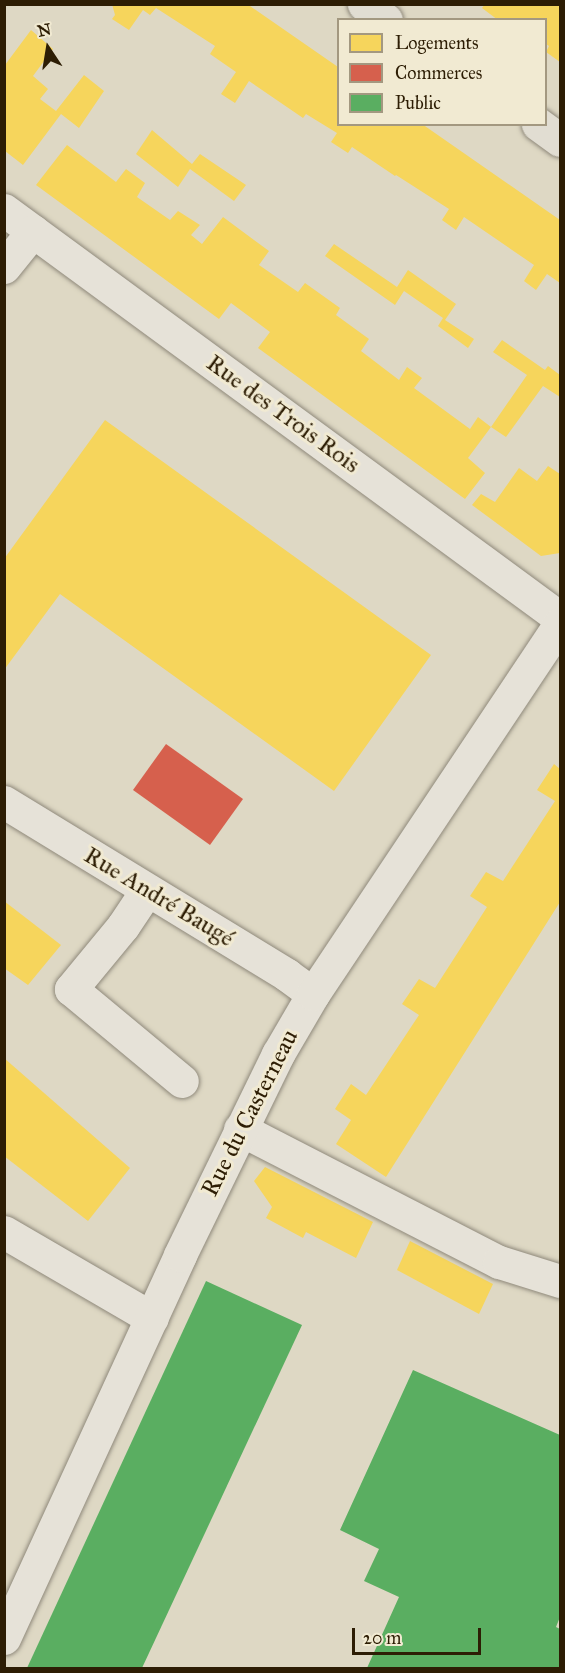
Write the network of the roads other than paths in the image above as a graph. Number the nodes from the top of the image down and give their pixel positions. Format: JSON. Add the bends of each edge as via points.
{"nodes":[{"id":1,"x":364,"y":4,"type":"edge"},
{"id":2,"x":383,"y":18,"type":"edge"},
{"id":3,"x":541,"y":126,"type":"edge"},
{"id":4,"x":561,"y":140,"type":"edge"},
{"id":5,"x":4,"y":210,"type":"edge"},
{"id":6,"x":33,"y":231,"type":"junction"},
{"id":7,"x":4,"y":267,"type":"edge"},
{"id":8,"x":561,"y":618,"type":"edge"},
{"id":9,"x":561,"y":624,"type":"edge"},
{"id":10,"x":4,"y":802,"type":"edge"},
{"id":11,"x":147,"y":890,"type":"junction"},
{"id":12,"x":313,"y":994,"type":"junction"},
{"id":13,"x":182,"y":1082,"type":"dead end"},
{"id":14,"x":240,"y":1129,"type":"junction"},
{"id":15,"x":4,"y":1232,"type":"edge"},
{"id":16,"x":561,"y":1281,"type":"edge"},
{"id":17,"x":152,"y":1318,"type":"junction"},
{"id":18,"x":4,"y":1638,"type":"edge"}],
"edges":[{"from":1,"to":2,"type":"main road"},
{"from":3,"to":4,"type":"main road"},
{"from":5,"to":6,"type":"street","name":"Rue des Trois Rois"},
{"from":6,"to":7,"type":"street"},
{"from":6,"to":8,"type":"street","name":"Rue des Trois Rois"},
{"from":9,"to":12,"type":"street","name":"Rue du Casterneau"},
{"from":10,"to":11,"type":"street","name":"Rue André Baugé"},
{"from":11,"to":12,"type":"street","name":"Rue André Baugé"},
{"from":11,"to":13,"type":"street","via":[[71,989]]},
{"from":12,"to":14,"type":"street","name":"Rue du Casterneau"},
{"from":14,"to":16,"type":"street","via":[[499,1262]]},
{"from":14,"to":17,"type":"street","name":"Rue du Casterneau"},
{"from":15,"to":17,"type":"street"},
{"from":17,"to":18,"type":"street","name":"Rue du Casterneau"}]}
